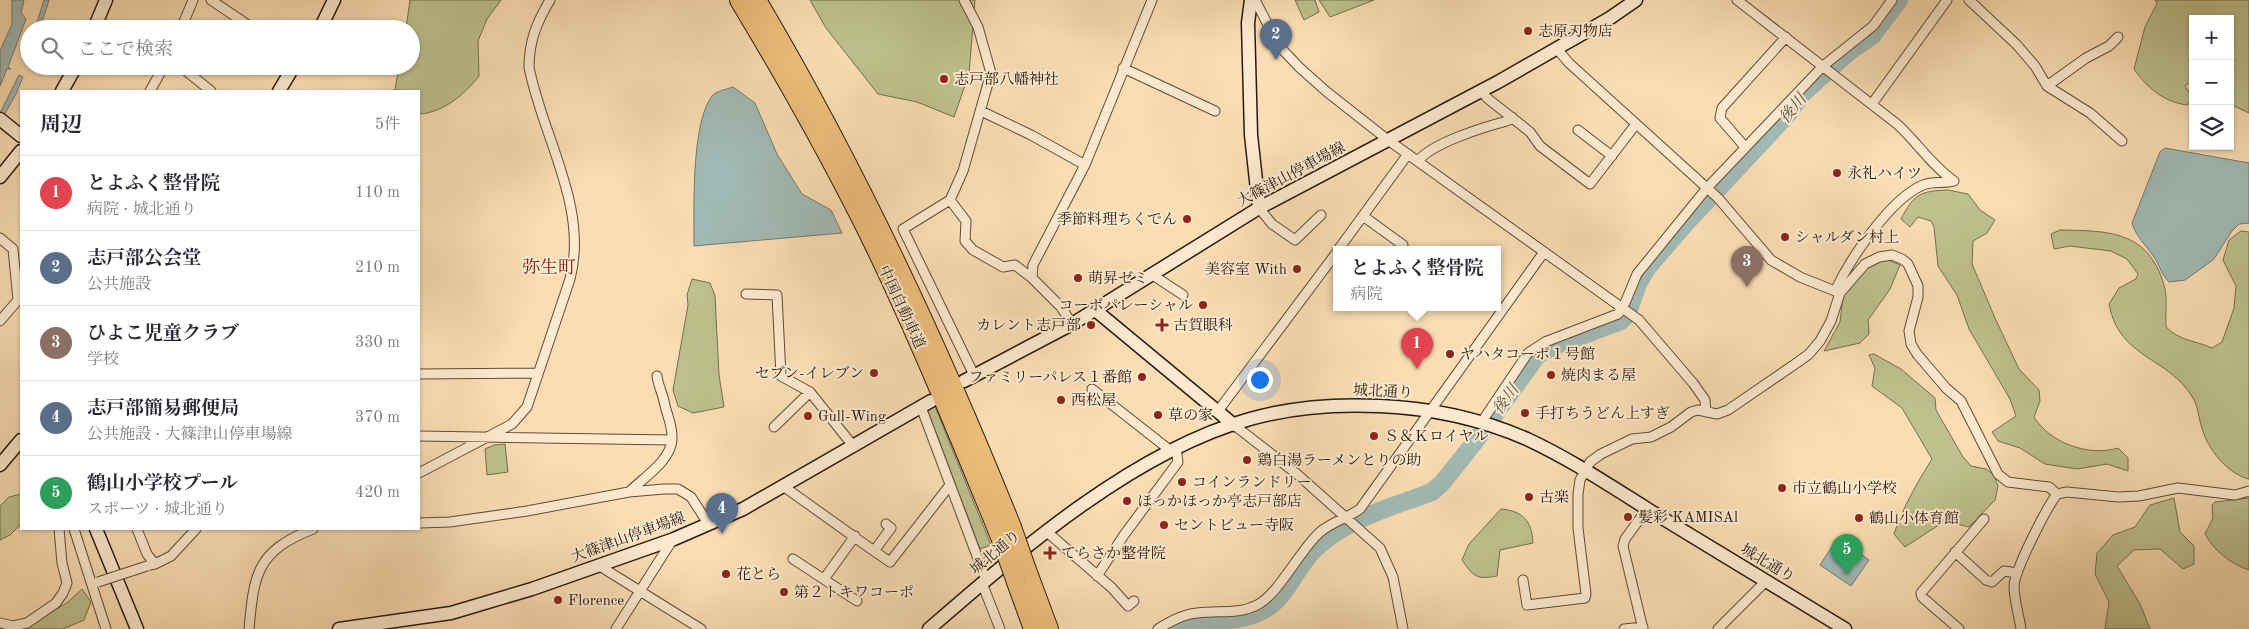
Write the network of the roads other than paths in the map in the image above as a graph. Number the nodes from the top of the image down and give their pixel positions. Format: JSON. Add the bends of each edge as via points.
{"nodes":[{"id":1,"x":106,"y":0,"type":"edge"},
{"id":2,"x":193,"y":0,"type":"edge"},
{"id":3,"x":211,"y":0,"type":"edge"},
{"id":4,"x":334,"y":0,"type":"edge"},
{"id":5,"x":550,"y":0,"type":"edge"},
{"id":6,"x":739,"y":0,"type":"edge"},
{"id":7,"x":757,"y":0,"type":"edge"},
{"id":8,"x":964,"y":0,"type":"edge"},
{"id":9,"x":1152,"y":0,"type":"edge"},
{"id":10,"x":1251,"y":0,"type":"edge"},
{"id":11,"x":1255,"y":0,"type":"edge"},
{"id":12,"x":1636,"y":0,"type":"edge"},
{"id":13,"x":1737,"y":0,"type":"edge"},
{"id":14,"x":1892,"y":0,"type":"edge"},
{"id":15,"x":1947,"y":0,"type":"edge"},
{"id":16,"x":1969,"y":0,"type":"edge"},
{"id":17,"x":100,"y":20,"type":"edge"},
{"id":18,"x":185,"y":20,"type":"edge"},
{"id":19,"x":241,"y":20,"type":"edge"},
{"id":20,"x":324,"y":20,"type":"edge"},
{"id":21,"x":1786,"y":37,"type":"junction"},
{"id":22,"x":2118,"y":37,"type":"dead end"},
{"id":23,"x":1557,"y":49,"type":"junction"},
{"id":24,"x":1824,"y":67,"type":"junction"},
{"id":25,"x":1123,"y":68,"type":"junction"},
{"id":26,"x":71,"y":75,"type":"edge"},
{"id":27,"x":159,"y":75,"type":"edge"},
{"id":28,"x":191,"y":75,"type":"edge"},
{"id":29,"x":289,"y":75,"type":"edge"},
{"id":30,"x":2047,"y":86,"type":"junction"},
{"id":31,"x":63,"y":90,"type":"edge"},
{"id":32,"x":151,"y":90,"type":"edge"},
{"id":33,"x":210,"y":90,"type":"edge"},
{"id":34,"x":280,"y":90,"type":"edge"},
{"id":35,"x":1481,"y":90,"type":"junction"},
{"id":36,"x":1872,"y":104,"type":"junction"},
{"id":37,"x":981,"y":111,"type":"junction"},
{"id":38,"x":1215,"y":111,"type":"dead end"},
{"id":39,"x":1512,"y":117,"type":"junction"},
{"id":40,"x":0,"y":119,"type":"edge"},
{"id":41,"x":1636,"y":124,"type":"junction"},
{"id":42,"x":1578,"y":130,"type":"dead end"},
{"id":43,"x":19,"y":134,"type":"edge"},
{"id":44,"x":1388,"y":140,"type":"junction"},
{"id":45,"x":2122,"y":142,"type":"dead end"},
{"id":46,"x":1745,"y":147,"type":"junction"},
{"id":47,"x":20,"y":152,"type":"edge"},
{"id":48,"x":1408,"y":154,"type":"junction"},
{"id":49,"x":1612,"y":156,"type":"junction"},
{"id":50,"x":1418,"y":161,"type":"junction"},
{"id":51,"x":1085,"y":165,"type":"junction"},
{"id":52,"x":0,"y":177,"type":"edge"},
{"id":53,"x":1712,"y":193,"type":"junction"},
{"id":54,"x":950,"y":200,"type":"junction"},
{"id":55,"x":1258,"y":208,"type":"junction"},
{"id":56,"x":1321,"y":215,"type":"dead end"},
{"id":57,"x":1363,"y":216,"type":"junction"},
{"id":58,"x":0,"y":238,"type":"edge"},
{"id":59,"x":1403,"y":245,"type":"dead end"},
{"id":60,"x":1342,"y":246,"type":"edge"},
{"id":61,"x":1544,"y":252,"type":"junction"},
{"id":62,"x":1333,"y":258,"type":"edge"},
{"id":63,"x":1151,"y":274,"type":"junction"},
{"id":64,"x":1032,"y":278,"type":"junction"},
{"id":65,"x":1838,"y":292,"type":"junction"},
{"id":66,"x":746,"y":294,"type":"dead end"},
{"id":67,"x":1183,"y":295,"type":"dead end"},
{"id":68,"x":1094,"y":309,"type":"junction"},
{"id":69,"x":1627,"y":311,"type":"junction"},
{"id":70,"x":0,"y":321,"type":"edge"},
{"id":71,"x":1072,"y":324,"type":"junction"},
{"id":72,"x":538,"y":373,"type":"junction"},
{"id":73,"x":420,"y":374,"type":"edge"},
{"id":74,"x":657,"y":376,"type":"dead end"},
{"id":75,"x":969,"y":378,"type":"joint"},
{"id":76,"x":1092,"y":389,"type":"dead end"},
{"id":77,"x":810,"y":392,"type":"junction"},
{"id":78,"x":926,"y":404,"type":"joint"},
{"id":79,"x":1218,"y":411,"type":"junction"},
{"id":80,"x":1430,"y":411,"type":"junction"},
{"id":81,"x":1706,"y":412,"type":"junction"},
{"id":82,"x":1481,"y":423,"type":"junction"},
{"id":83,"x":1234,"y":425,"type":"junction"},
{"id":84,"x":774,"y":427,"type":"dead end"},
{"id":85,"x":420,"y":436,"type":"edge"},
{"id":86,"x":488,"y":437,"type":"junction"},
{"id":87,"x":672,"y":440,"type":"junction"},
{"id":88,"x":20,"y":441,"type":"edge"},
{"id":89,"x":854,"y":447,"type":"junction"},
{"id":90,"x":1174,"y":449,"type":"junction"},
{"id":91,"x":0,"y":465,"type":"edge"},
{"id":92,"x":1585,"y":470,"type":"junction"},
{"id":93,"x":420,"y":472,"type":"edge"},
{"id":94,"x":950,"y":485,"type":"junction"},
{"id":95,"x":783,"y":486,"type":"junction"},
{"id":96,"x":2249,"y":491,"type":"edge"},
{"id":97,"x":629,"y":492,"type":"junction"},
{"id":98,"x":2057,"y":494,"type":"junction"},
{"id":99,"x":1647,"y":509,"type":"junction"},
{"id":100,"x":1347,"y":518,"type":"junction"},
{"id":101,"x":1984,"y":519,"type":"dead end"},
{"id":102,"x":420,"y":523,"type":"edge"},
{"id":103,"x":886,"y":524,"type":"dead end"},
{"id":104,"x":709,"y":525,"type":"junction"},
{"id":105,"x":59,"y":530,"type":"edge"},
{"id":106,"x":74,"y":530,"type":"edge"},
{"id":107,"x":96,"y":530,"type":"edge"},
{"id":108,"x":137,"y":530,"type":"edge"},
{"id":109,"x":195,"y":530,"type":"edge"},
{"id":110,"x":310,"y":530,"type":"edge"},
{"id":111,"x":1006,"y":532,"type":"junction"},
{"id":112,"x":1047,"y":532,"type":"junction"},
{"id":113,"x":855,"y":536,"type":"junction"},
{"id":114,"x":674,"y":539,"type":"junction"},
{"id":115,"x":874,"y":551,"type":"junction"},
{"id":116,"x":1955,"y":552,"type":"junction"},
{"id":117,"x":794,"y":559,"type":"dead end"},
{"id":118,"x":151,"y":565,"type":"junction"},
{"id":119,"x":598,"y":565,"type":"junction"},
{"id":120,"x":2017,"y":573,"type":"junction"},
{"id":121,"x":1021,"y":576,"type":"junction"},
{"id":122,"x":1097,"y":576,"type":"junction"},
{"id":123,"x":824,"y":579,"type":"junction"},
{"id":124,"x":1523,"y":580,"type":"dead end"},
{"id":125,"x":1766,"y":581,"type":"junction"},
{"id":126,"x":984,"y":582,"type":"junction"},
{"id":127,"x":95,"y":583,"type":"junction"},
{"id":128,"x":639,"y":592,"type":"junction"},
{"id":129,"x":857,"y":601,"type":"dead end"},
{"id":130,"x":1134,"y":601,"type":"dead end"},
{"id":131,"x":0,"y":623,"type":"edge"},
{"id":132,"x":1643,"y":628,"type":"edge"},
{"id":133,"x":106,"y":629,"type":"edge"},
{"id":134,"x":138,"y":629,"type":"edge"},
{"id":135,"x":249,"y":629,"type":"edge"},
{"id":136,"x":339,"y":629,"type":"edge"},
{"id":137,"x":616,"y":629,"type":"edge"},
{"id":138,"x":701,"y":629,"type":"edge"},
{"id":139,"x":929,"y":629,"type":"edge"},
{"id":140,"x":1000,"y":629,"type":"edge"},
{"id":141,"x":1033,"y":629,"type":"edge"},
{"id":142,"x":1049,"y":629,"type":"edge"},
{"id":143,"x":1158,"y":629,"type":"edge"},
{"id":144,"x":1403,"y":629,"type":"edge"},
{"id":145,"x":1624,"y":629,"type":"edge"},
{"id":146,"x":1718,"y":629,"type":"edge"},
{"id":147,"x":1846,"y":629,"type":"edge"},
{"id":148,"x":1958,"y":629,"type":"edge"},
{"id":149,"x":2021,"y":629,"type":"edge"}],
"edges":[{"from":1,"to":17,"type":"street"},
{"from":2,"to":18,"type":"street"},
{"from":3,"to":19,"type":"street"},
{"from":4,"to":20,"type":"street"},
{"from":5,"to":72,"type":"street","via":[[532,36],[529,67],[568,200],[575,260]]},
{"from":6,"to":111,"type":"highway","name":"中国自動車道","via":[[803,110],[873,244]]},
{"from":7,"to":111,"type":"highway","name":"中国自動車道","via":[[816,102],[885,235],[951,377]]},
{"from":8,"to":37,"type":"street","via":[[978,27],[991,72]]},
{"from":9,"to":25,"type":"street"},
{"from":10,"to":55,"type":"street","via":[[1248,23]]},
{"from":11,"to":44,"type":"street","via":[[1280,46],[1300,68]]},
{"from":12,"to":23,"type":"street","name":"大篠津山停車場線"},
{"from":13,"to":21,"type":"street"},
{"from":14,"to":24,"type":"street","via":[[1873,26]]},
{"from":15,"to":36,"type":"street"},
{"from":16,"to":30,"type":"street","via":[[2017,45]]},
{"from":21,"to":24,"type":"street"},
{"from":21,"to":46,"type":"street","via":[[1722,108],[1720,118]]},
{"from":22,"to":30,"type":"street"},
{"from":23,"to":35,"type":"street","name":"大篠津山停車場線"},
{"from":23,"to":41,"type":"street"},
{"from":24,"to":36,"type":"street"},
{"from":24,"to":46,"type":"street"},
{"from":25,"to":38,"type":"street"},
{"from":25,"to":51,"type":"street"},
{"from":26,"to":31,"type":"street"},
{"from":27,"to":32,"type":"street"},
{"from":28,"to":33,"type":"street"},
{"from":29,"to":34,"type":"street"},
{"from":30,"to":45,"type":"street","via":[[2090,113]]},
{"from":35,"to":39,"type":"street"},
{"from":35,"to":44,"type":"street","name":"大篠津山停車場線"},
{"from":36,"to":65,"type":"street","via":[[1909,135],[1954,181],[1924,185],[1893,208],[1872,234]]},
{"from":37,"to":51,"type":"street"},
{"from":37,"to":54,"type":"street","via":[[963,171]]},
{"from":39,"to":49,"type":"street","via":[[1530,132],[1540,146],[1590,184]]},
{"from":39,"to":50,"type":"street","via":[[1457,138]]},
{"from":40,"to":43,"type":"street"},
{"from":41,"to":49,"type":"street"},
{"from":41,"to":53,"type":"street"},
{"from":42,"to":49,"type":"street"},
{"from":44,"to":48,"type":"street"},
{"from":44,"to":55,"type":"street","name":"大篠津山停車場線"},
{"from":46,"to":53,"type":"street"},
{"from":47,"to":52,"type":"street"},
{"from":48,"to":50,"type":"street"},
{"from":48,"to":57,"type":"street"},
{"from":50,"to":61,"type":"street"},
{"from":51,"to":64,"type":"street","via":[[1034,264]]},
{"from":53,"to":65,"type":"street","via":[[1771,260],[1800,277]]},
{"from":53,"to":69,"type":"street","via":[[1637,274]]},
{"from":54,"to":64,"type":"street","via":[[966,221],[965,241],[973,250],[1003,267],[1015,265]]},
{"from":54,"to":75,"type":"street","via":[[903,229]]},
{"from":55,"to":56,"type":"street","via":[[1272,224],[1295,240]]},
{"from":55,"to":63,"type":"street","name":"大篠津山停車場線"},
{"from":57,"to":59,"type":"street"},
{"from":57,"to":60,"type":"street"},
{"from":58,"to":70,"type":"street","via":[[13,249],[18,300]]},
{"from":61,"to":69,"type":"street"},
{"from":61,"to":80,"type":"street"},
{"from":62,"to":79,"type":"street"},
{"from":63,"to":67,"type":"street"},
{"from":63,"to":68,"type":"street","name":"大篠津山停車場線"},
{"from":64,"to":71,"type":"street","via":[[1061,307]]},
{"from":65,"to":81,"type":"street","via":[[1831,321],[1808,354],[1728,410],[1717,414]]},
{"from":65,"to":98,"type":"street","via":[[1865,264],[1879,257],[1892,255],[1908,264],[1918,286],[1908,331],[1917,354],[1961,401],[1998,474],[2008,482],[2049,487]]},
{"from":66,"to":77,"type":"street","via":[[777,295],[780,376]]},
{"from":68,"to":71,"type":"street","name":"大篠津山停車場線"},
{"from":68,"to":79,"type":"street"},
{"from":69,"to":81,"type":"street","via":[[1693,383],[1705,400]]},
{"from":69,"to":82,"type":"street","via":[[1546,342],[1528,353]]},
{"from":71,"to":75,"type":"street","name":"大篠津山停車場線"},
{"from":72,"to":73,"type":"street"},
{"from":72,"to":86,"type":"street","via":[[527,407],[512,424]]},
{"from":74,"to":87,"type":"street"},
{"from":76,"to":90,"type":"street"},
{"from":77,"to":84,"type":"street"},
{"from":77,"to":89,"type":"street"},
{"from":78,"to":89,"type":"street","name":"大篠津山停車場線"},
{"from":78,"to":94,"type":"street"},
{"from":79,"to":83,"type":"street"},
{"from":80,"to":82,"type":"street","name":"城北通り"},
{"from":80,"to":83,"type":"street","name":"城北通り","via":[[1359,405],[1320,407],[1284,411]]},
{"from":80,"to":100,"type":"street","via":[[1360,509]]},
{"from":81,"to":92,"type":"street","via":[[1692,412],[1651,437],[1632,439],[1600,454]]},
{"from":82,"to":92,"type":"street","name":"城北通り","via":[[1524,438]]},
{"from":83,"to":90,"type":"street","name":"城北通り"},
{"from":83,"to":100,"type":"street"},
{"from":85,"to":86,"type":"street"},
{"from":86,"to":87,"type":"street"},
{"from":86,"to":93,"type":"street"},
{"from":87,"to":97,"type":"street","via":[[660,462]]},
{"from":88,"to":91,"type":"street"},
{"from":89,"to":95,"type":"street","name":"大篠津山停車場線"},
{"from":90,"to":112,"type":"street","name":"城北通り","via":[[1111,487]]},
{"from":90,"to":122,"type":"street","via":[[1178,462]]},
{"from":92,"to":99,"type":"street","name":"城北通り"},
{"from":92,"to":124,"type":"street","via":[[1578,494],[1578,528],[1585,598],[1526,605]]},
{"from":94,"to":115,"type":"street","via":[[890,562]]},
{"from":94,"to":126,"type":"street"},
{"from":95,"to":104,"type":"street","name":"大篠津山停車場線"},
{"from":95,"to":113,"type":"street"},
{"from":96,"to":98,"type":"street","via":[[2235,495],[2178,488],[2139,496]]},
{"from":97,"to":102,"type":"street","via":[[528,511]]},
{"from":97,"to":104,"type":"street","via":[[678,489],[691,496]]},
{"from":98,"to":120,"type":"street"},
{"from":99,"to":125,"type":"street","name":"城北通り"},
{"from":99,"to":132,"type":"street","via":[[1623,546]]},
{"from":100,"to":143,"type":"street","via":[[1330,524],[1314,538],[1266,600],[1235,612],[1196,612]]},
{"from":100,"to":144,"type":"street","via":[[1380,548],[1392,577]]},
{"from":101,"to":116,"type":"street"},
{"from":103,"to":115,"type":"street","via":[[891,528]]},
{"from":104,"to":114,"type":"street","name":"大篠津山停車場線"},
{"from":105,"to":131,"type":"street","via":[[67,582],[63,593],[56,603],[27,623],[13,626]]},
{"from":106,"to":127,"type":"street"},
{"from":107,"to":134,"type":"street"},
{"from":108,"to":118,"type":"street"},
{"from":109,"to":118,"type":"street","via":[[171,556]]},
{"from":110,"to":135,"type":"street","via":[[288,538],[266,559],[252,594]]},
{"from":111,"to":121,"type":"highway","name":"中国自動車道","bridge":true},
{"from":112,"to":122,"type":"street"},
{"from":112,"to":126,"type":"street","name":"城北通り"},
{"from":113,"to":115,"type":"street"},
{"from":113,"to":123,"type":"street"},
{"from":114,"to":119,"type":"street","name":"大篠津山停車場線"},
{"from":114,"to":128,"type":"street"},
{"from":116,"to":120,"type":"street","via":[[1986,580],[1992,582],[2004,571]]},
{"from":116,"to":148,"type":"street","via":[[1921,592],[1922,597]]},
{"from":117,"to":123,"type":"street"},
{"from":118,"to":127,"type":"street","bridge":true},
{"from":119,"to":128,"type":"street"},
{"from":119,"to":136,"type":"street","name":"大篠津山停車場線","via":[[532,589],[451,612]]},
{"from":120,"to":149,"type":"street","via":[[2015,591]]},
{"from":121,"to":141,"type":"highway","name":"中国自動車道"},
{"from":121,"to":142,"type":"highway","name":"中国自動車道"},
{"from":122,"to":130,"type":"street","via":[[1128,606]]},
{"from":123,"to":129,"type":"street"},
{"from":125,"to":146,"type":"street"},
{"from":125,"to":147,"type":"street","name":"城北通り"},
{"from":126,"to":139,"type":"street","name":"城北通り"},
{"from":126,"to":140,"type":"street"},
{"from":127,"to":133,"type":"street"},
{"from":128,"to":137,"type":"street"},
{"from":128,"to":138,"type":"street"},
{"from":132,"to":145,"type":"street"}]}
